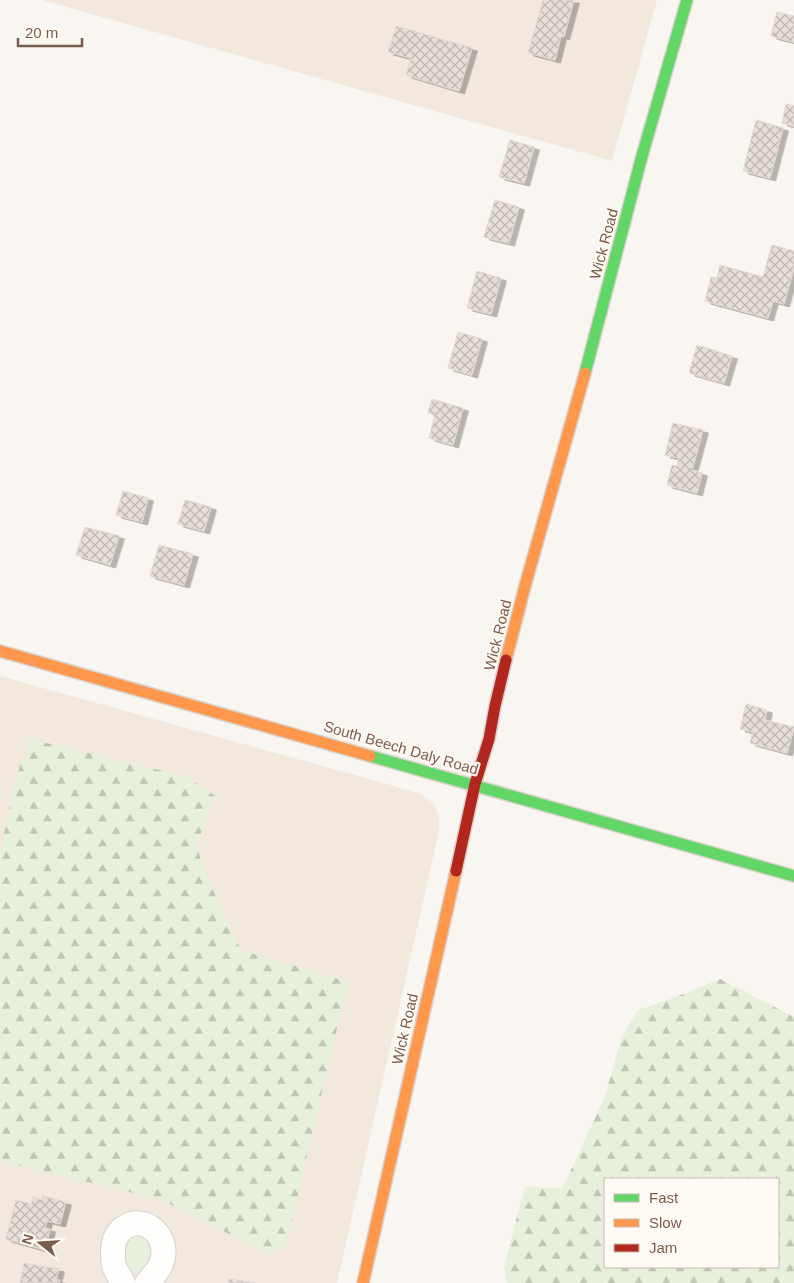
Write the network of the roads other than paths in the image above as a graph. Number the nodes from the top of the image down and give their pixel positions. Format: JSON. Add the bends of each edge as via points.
{"nodes":[{"id":1,"x":687,"y":0,"type":"edge"},
{"id":2,"x":0,"y":651,"type":"edge"},
{"id":3,"x":475,"y":784,"type":"junction"},
{"id":4,"x":794,"y":876,"type":"edge"},
{"id":5,"x":123,"y":1283,"type":"edge"},
{"id":6,"x":147,"y":1283,"type":"edge"},
{"id":7,"x":363,"y":1283,"type":"edge"}],
"edges":[{"from":1,"to":3,"type":"street","name":"Wick Road","via":[[525,586],[489,739]]},
{"from":2,"to":3,"type":"street","name":"South Beech Daly Road"},
{"from":3,"to":4,"type":"street","name":"South Beech Daly Road"},
{"from":3,"to":7,"type":"street","name":"Wick Road"},
{"from":5,"to":6,"type":"street","via":[[114,1266],[113,1246],[116,1235],[127,1225],[136,1223],[146,1224],[162,1241],[161,1263]]}]}
